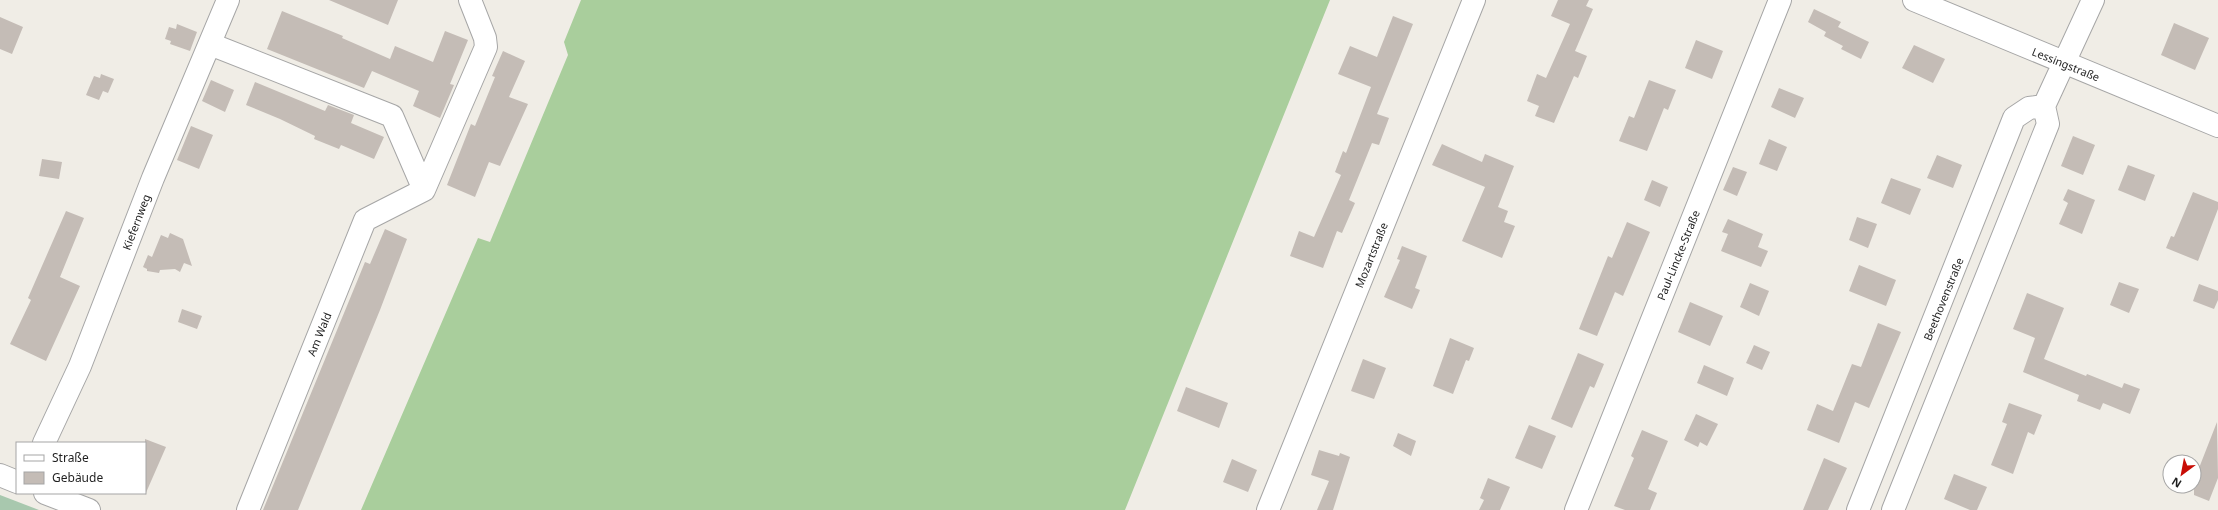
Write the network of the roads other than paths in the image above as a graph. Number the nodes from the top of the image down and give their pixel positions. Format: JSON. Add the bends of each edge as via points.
{"nodes":[{"id":1,"x":228,"y":0,"type":"edge"},
{"id":2,"x":470,"y":0,"type":"edge"},
{"id":3,"x":1474,"y":0,"type":"edge"},
{"id":4,"x":1780,"y":0,"type":"edge"},
{"id":5,"x":1914,"y":0,"type":"edge"},
{"id":6,"x":2093,"y":0,"type":"edge"},
{"id":7,"x":210,"y":44,"type":"junction"},
{"id":8,"x":2064,"y":63,"type":"junction"},
{"id":9,"x":2044,"y":106,"type":"junction"},
{"id":10,"x":2218,"y":126,"type":"edge"},
{"id":11,"x":424,"y":190,"type":"junction"},
{"id":12,"x":44,"y":442,"type":"edge"},
{"id":13,"x":0,"y":475,"type":"edge"},
{"id":14,"x":16,"y":482,"type":"edge"},
{"id":15,"x":49,"y":494,"type":"edge"},
{"id":16,"x":89,"y":510,"type":"edge"},
{"id":17,"x":248,"y":510,"type":"edge"},
{"id":18,"x":1268,"y":510,"type":"edge"},
{"id":19,"x":1576,"y":510,"type":"edge"},
{"id":20,"x":1858,"y":510,"type":"edge"},
{"id":21,"x":1893,"y":510,"type":"edge"}],
"edges":[{"from":1,"to":7,"type":"street","name":"Kiefernweg"},
{"from":2,"to":11,"type":"street","via":[[486,47]]},
{"from":3,"to":18,"type":"street","name":"Mozartstraße"},
{"from":4,"to":19,"type":"street","name":"Paul-Lincke-Straße"},
{"from":5,"to":8,"type":"street","name":"Lessingstraße"},
{"from":6,"to":8,"type":"street"},
{"from":7,"to":11,"type":"street","via":[[392,116]]},
{"from":7,"to":12,"type":"street","name":"Kiefernweg","via":[[153,178],[80,366]]},
{"from":8,"to":9,"type":"street"},
{"from":8,"to":10,"type":"street","name":"Lessingstraße"},
{"from":9,"to":20,"type":"street","name":"Beethovenstraße","via":[[2029,108],[2014,118]]},
{"from":9,"to":21,"type":"street","via":[[2048,124]]},
{"from":11,"to":17,"type":"street","name":"Am Wald","via":[[365,220]]},
{"from":13,"to":14,"type":"street"},
{"from":15,"to":16,"type":"street"}]}
